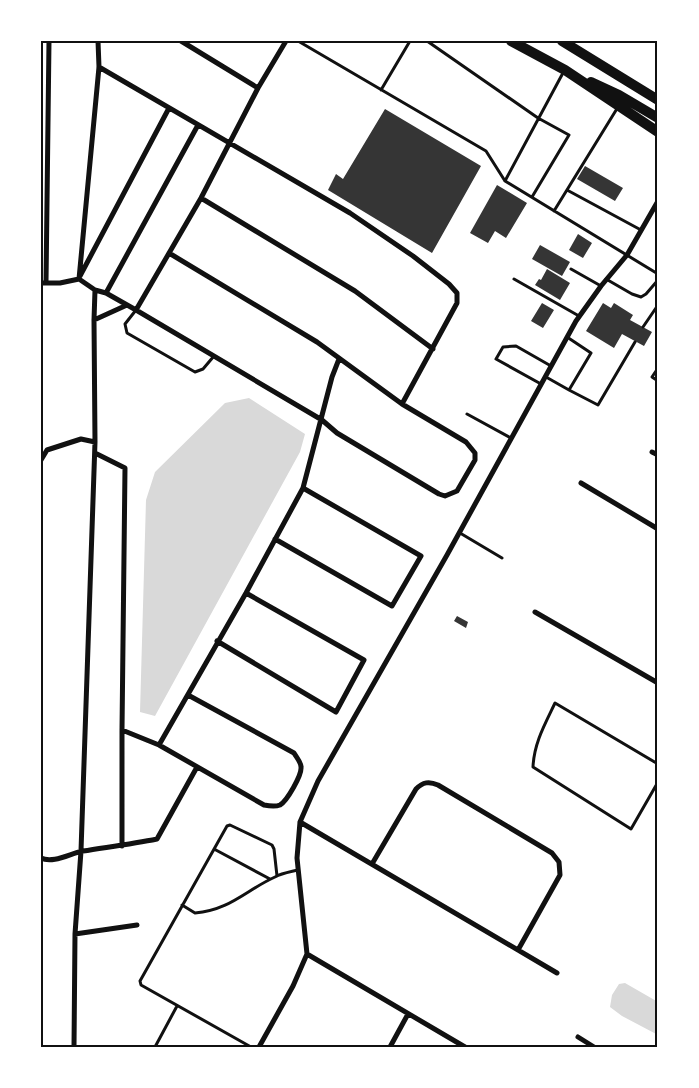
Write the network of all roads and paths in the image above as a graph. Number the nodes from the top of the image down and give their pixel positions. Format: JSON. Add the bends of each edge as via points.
{"nodes":[{"id":1,"x":49,"y":41,"type":"edge"},
{"id":2,"x":98,"y":41,"type":"edge"},
{"id":3,"x":181,"y":41,"type":"edge"},
{"id":4,"x":286,"y":41,"type":"edge"},
{"id":5,"x":298,"y":41,"type":"edge"},
{"id":6,"x":410,"y":41,"type":"edge"},
{"id":7,"x":427,"y":41,"type":"edge"},
{"id":8,"x":511,"y":41,"type":"edge"},
{"id":9,"x":562,"y":41,"type":"edge"},
{"id":10,"x":575,"y":45,"type":"edge"},
{"id":11,"x":99,"y":67,"type":"junction"},
{"id":12,"x":565,"y":70,"type":"junction"},
{"id":13,"x":258,"y":88,"type":"junction"},
{"id":14,"x":381,"y":90,"type":"junction"},
{"id":15,"x":658,"y":100,"type":"edge"},
{"id":16,"x":618,"y":107,"type":"junction"},
{"id":17,"x":169,"y":108,"type":"junction"},
{"id":18,"x":538,"y":118,"type":"junction"},
{"id":19,"x":658,"y":118,"type":"edge"},
{"id":20,"x":198,"y":124,"type":"junction"},
{"id":21,"x":658,"y":132,"type":"edge"},
{"id":22,"x":230,"y":142,"type":"junction"},
{"id":23,"x":505,"y":181,"type":"junction"},
{"id":24,"x":567,"y":190,"type":"junction"},
{"id":25,"x":532,"y":197,"type":"junction"},
{"id":26,"x":201,"y":198,"type":"junction"},
{"id":27,"x":658,"y":201,"type":"edge"},
{"id":28,"x":554,"y":211,"type":"junction"},
{"id":29,"x":641,"y":230,"type":"junction"},
{"id":30,"x":169,"y":253,"type":"junction"},
{"id":31,"x":627,"y":255,"type":"junction"},
{"id":32,"x":571,"y":269,"type":"dead end"},
{"id":33,"x":658,"y":274,"type":"edge"},
{"id":34,"x":79,"y":279,"type":"junction"},
{"id":35,"x":514,"y":279,"type":"dead end"},
{"id":36,"x":606,"y":279,"type":"junction"},
{"id":37,"x":658,"y":280,"type":"edge"},
{"id":38,"x":43,"y":283,"type":"edge"},
{"id":39,"x":600,"y":286,"type":"junction"},
{"id":40,"x":95,"y":290,"type":"junction"},
{"id":41,"x":106,"y":293,"type":"junction"},
{"id":42,"x":658,"y":305,"type":"edge"},
{"id":43,"x":127,"y":306,"type":"junction"},
{"id":44,"x":136,"y":310,"type":"junction"},
{"id":45,"x":579,"y":316,"type":"junction"},
{"id":46,"x":94,"y":320,"type":"junction"},
{"id":47,"x":643,"y":327,"type":"dead end"},
{"id":48,"x":567,"y":337,"type":"junction"},
{"id":49,"x":635,"y":342,"type":"dead end"},
{"id":50,"x":433,"y":349,"type":"junction"},
{"id":51,"x":214,"y":356,"type":"junction"},
{"id":52,"x":339,"y":359,"type":"junction"},
{"id":53,"x":551,"y":366,"type":"junction"},
{"id":54,"x":658,"y":368,"type":"edge"},
{"id":55,"x":545,"y":377,"type":"junction"},
{"id":56,"x":658,"y":381,"type":"edge"},
{"id":57,"x":541,"y":384,"type":"junction"},
{"id":58,"x":569,"y":390,"type":"junction"},
{"id":59,"x":402,"y":404,"type":"junction"},
{"id":60,"x":467,"y":414,"type":"dead end"},
{"id":61,"x":322,"y":420,"type":"junction"},
{"id":62,"x":511,"y":438,"type":"junction"},
{"id":63,"x":96,"y":442,"type":"junction"},
{"id":64,"x":41,"y":446,"type":"edge"},
{"id":65,"x":47,"y":450,"type":"junction"},
{"id":66,"x":652,"y":452,"type":"dead end"},
{"id":67,"x":95,"y":453,"type":"junction"},
{"id":68,"x":658,"y":455,"type":"edge"},
{"id":69,"x":41,"y":460,"type":"edge"},
{"id":70,"x":581,"y":483,"type":"dead end"},
{"id":71,"x":303,"y":488,"type":"junction"},
{"id":72,"x":658,"y":529,"type":"edge"},
{"id":73,"x":459,"y":533,"type":"junction"},
{"id":74,"x":275,"y":539,"type":"junction"},
{"id":75,"x":502,"y":558,"type":"dead end"},
{"id":76,"x":246,"y":593,"type":"junction"},
{"id":77,"x":535,"y":612,"type":"dead end"},
{"id":78,"x":217,"y":641,"type":"junction"},
{"id":79,"x":658,"y":683,"type":"edge"},
{"id":80,"x":188,"y":695,"type":"junction"},
{"id":81,"x":122,"y":730,"type":"junction"},
{"id":82,"x":159,"y":745,"type":"junction"},
{"id":83,"x":658,"y":764,"type":"edge"},
{"id":84,"x":197,"y":767,"type":"junction"},
{"id":85,"x":658,"y":782,"type":"edge"},
{"id":86,"x":300,"y":822,"type":"junction"},
{"id":87,"x":122,"y":846,"type":"junction"},
{"id":88,"x":214,"y":849,"type":"junction"},
{"id":89,"x":81,"y":851,"type":"junction"},
{"id":90,"x":41,"y":858,"type":"edge"},
{"id":91,"x":372,"y":864,"type":"junction"},
{"id":92,"x":298,"y":869,"type":"junction"},
{"id":93,"x":277,"y":876,"type":"junction"},
{"id":94,"x":270,"y":879,"type":"junction"},
{"id":95,"x":182,"y":905,"type":"junction"},
{"id":96,"x":137,"y":925,"type":"dead end"},
{"id":97,"x":75,"y":934,"type":"junction"},
{"id":98,"x":518,"y":950,"type":"junction"},
{"id":99,"x":307,"y":954,"type":"junction"},
{"id":100,"x":557,"y":973,"type":"dead end"},
{"id":101,"x":178,"y":1006,"type":"junction"},
{"id":102,"x":408,"y":1014,"type":"junction"},
{"id":103,"x":578,"y":1037,"type":"dead end"},
{"id":104,"x":74,"y":1047,"type":"edge"},
{"id":105,"x":155,"y":1047,"type":"edge"},
{"id":106,"x":251,"y":1047,"type":"edge"},
{"id":107,"x":259,"y":1047,"type":"edge"},
{"id":108,"x":390,"y":1047,"type":"edge"},
{"id":109,"x":465,"y":1047,"type":"edge"},
{"id":110,"x":594,"y":1047,"type":"edge"}],
"edges":[{"from":1,"to":38,"type":"street"},
{"from":2,"to":11,"type":"street"},
{"from":3,"to":13,"type":"street"},
{"from":4,"to":13,"type":"street"},
{"from":5,"to":14,"type":"lane"},
{"from":6,"to":14,"type":"lane"},
{"from":7,"to":18,"type":"lane"},
{"from":8,"to":12,"type":"highway"},
{"from":9,"to":10,"type":"highway"},
{"from":10,"to":15,"type":"highway"},
{"from":11,"to":17,"type":"street"},
{"from":11,"to":34,"type":"street"},
{"from":12,"to":16,"type":"highway"},
{"from":12,"to":18,"type":"lane"},
{"from":12,"to":19,"type":"highway","via":[[619,95]]},
{"from":13,"to":22,"type":"street"},
{"from":14,"to":23,"type":"lane","via":[[486,151]]},
{"from":16,"to":21,"type":"highway"},
{"from":16,"to":24,"type":"lane"},
{"from":17,"to":20,"type":"street"},
{"from":17,"to":34,"type":"street"},
{"from":18,"to":23,"type":"lane"},
{"from":18,"to":25,"type":"lane","via":[[569,135]]},
{"from":20,"to":22,"type":"street"},
{"from":20,"to":41,"type":"street"},
{"from":22,"to":26,"type":"street"},
{"from":22,"to":50,"type":"street","via":[[350,213],[413,256],[457,292],[457,303]]},
{"from":23,"to":25,"type":"lane"},
{"from":24,"to":28,"type":"lane"},
{"from":24,"to":29,"type":"lane"},
{"from":25,"to":28,"type":"lane"},
{"from":26,"to":30,"type":"street"},
{"from":26,"to":50,"type":"street","via":[[355,291]]},
{"from":27,"to":29,"type":"street"},
{"from":28,"to":31,"type":"lane"},
{"from":29,"to":31,"type":"street"},
{"from":30,"to":44,"type":"street"},
{"from":30,"to":52,"type":"street","via":[[317,342]]},
{"from":31,"to":33,"type":"lane"},
{"from":31,"to":36,"type":"street"},
{"from":32,"to":39,"type":"lane"},
{"from":34,"to":38,"type":"street"},
{"from":34,"to":40,"type":"street"},
{"from":35,"to":45,"type":"lane"},
{"from":36,"to":37,"type":"lane","via":[[641,297]]},
{"from":36,"to":39,"type":"street"},
{"from":39,"to":45,"type":"street"},
{"from":40,"to":41,"type":"street"},
{"from":40,"to":46,"type":"street"},
{"from":41,"to":43,"type":"street"},
{"from":42,"to":47,"type":"lane"},
{"from":43,"to":44,"type":"street"},
{"from":43,"to":46,"type":"street"},
{"from":44,"to":51,"type":"street"},
{"from":44,"to":51,"type":"lane","via":[[125,324],[127,333],[195,372],[203,369]]},
{"from":45,"to":48,"type":"street"},
{"from":46,"to":63,"type":"street"},
{"from":48,"to":53,"type":"street"},
{"from":48,"to":58,"type":"lane","via":[[591,353]]},
{"from":49,"to":58,"type":"lane","via":[[598,405]]},
{"from":50,"to":59,"type":"street"},
{"from":51,"to":61,"type":"street"},
{"from":52,"to":59,"type":"street"},
{"from":52,"to":61,"type":"street"},
{"from":53,"to":55,"type":"street"},
{"from":53,"to":57,"type":"lane","via":[[516,346],[503,347],[496,359]]},
{"from":54,"to":56,"type":"lane","via":[[652,377]]},
{"from":55,"to":57,"type":"street"},
{"from":55,"to":58,"type":"lane"},
{"from":57,"to":62,"type":"street"},
{"from":59,"to":61,"type":"street","via":[[472,447],[475,460],[458,491],[445,496],[439,494],[337,433]]},
{"from":60,"to":62,"type":"lane"},
{"from":61,"to":71,"type":"street"},
{"from":62,"to":73,"type":"street"},
{"from":63,"to":65,"type":"street","via":[[81,439]]},
{"from":63,"to":67,"type":"street"},
{"from":64,"to":65,"type":"street"},
{"from":65,"to":69,"type":"street"},
{"from":66,"to":68,"type":"street"},
{"from":67,"to":81,"type":"street","via":[[125,468]]},
{"from":67,"to":89,"type":"street"},
{"from":70,"to":72,"type":"street"},
{"from":71,"to":74,"type":"street"},
{"from":71,"to":74,"type":"street","via":[[421,556],[392,606]]},
{"from":73,"to":75,"type":"lane"},
{"from":73,"to":86,"type":"street","via":[[318,781]]},
{"from":74,"to":76,"type":"street"},
{"from":76,"to":78,"type":"street"},
{"from":76,"to":78,"type":"street","via":[[364,660],[336,712]]},
{"from":77,"to":79,"type":"street"},
{"from":78,"to":80,"type":"street"},
{"from":80,"to":82,"type":"street"},
{"from":80,"to":84,"type":"street","via":[[294,753],[301,766],[286,799],[280,805],[272,806],[264,805]]},
{"from":81,"to":82,"type":"street"},
{"from":81,"to":87,"type":"street"},
{"from":82,"to":84,"type":"street"},
{"from":83,"to":85,"type":"lane","via":[[555,703],[539,734],[533,767],[631,828]]},
{"from":84,"to":87,"type":"street","via":[[157,839]]},
{"from":86,"to":91,"type":"street"},
{"from":86,"to":92,"type":"street"},
{"from":87,"to":89,"type":"street"},
{"from":88,"to":93,"type":"lane","via":[[230,825],[272,845]]},
{"from":88,"to":94,"type":"lane"},
{"from":88,"to":95,"type":"lane"},
{"from":89,"to":90,"type":"street","via":[[52,860]]},
{"from":89,"to":97,"type":"street"},
{"from":91,"to":98,"type":"street"},
{"from":91,"to":98,"type":"street","via":[[416,789],[426,782],[438,785],[538,843],[557,858],[560,875]]},
{"from":92,"to":93,"type":"lane"},
{"from":92,"to":99,"type":"street"},
{"from":93,"to":94,"type":"lane"},
{"from":94,"to":95,"type":"lane","via":[[230,904],[195,913]]},
{"from":95,"to":101,"type":"lane","via":[[140,981],[141,985]]},
{"from":96,"to":97,"type":"street"},
{"from":97,"to":104,"type":"street"},
{"from":98,"to":100,"type":"street"},
{"from":99,"to":102,"type":"street"},
{"from":99,"to":107,"type":"street"},
{"from":101,"to":105,"type":"lane"},
{"from":101,"to":106,"type":"lane"},
{"from":102,"to":108,"type":"street"},
{"from":102,"to":109,"type":"street"},
{"from":103,"to":110,"type":"street"}]}
